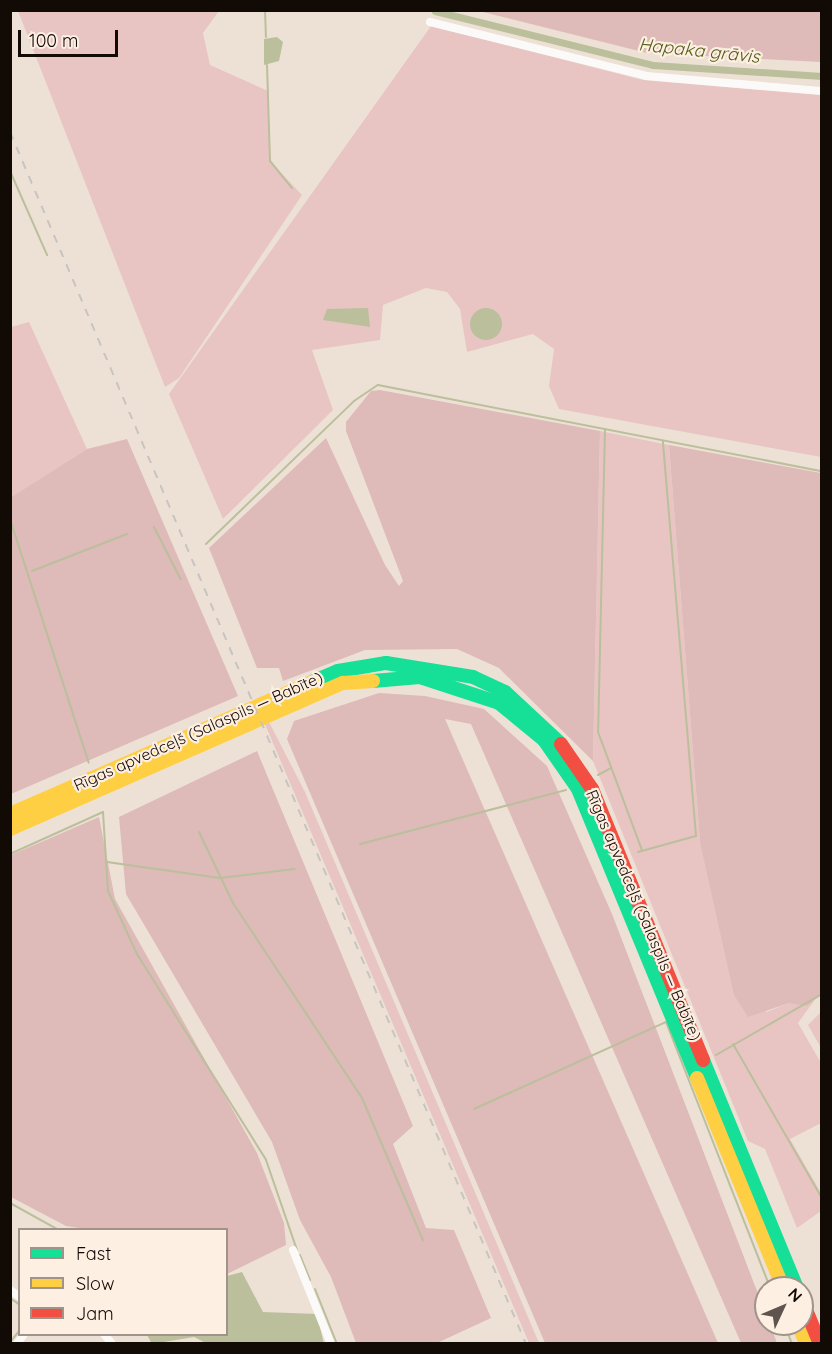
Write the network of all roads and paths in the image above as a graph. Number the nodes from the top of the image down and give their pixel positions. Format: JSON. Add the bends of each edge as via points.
{"nodes":[{"id":1,"x":430,"y":22,"type":"dead end"},
{"id":2,"x":822,"y":90,"type":"edge"},
{"id":3,"x":278,"y":701,"type":"junction"},
{"id":4,"x":231,"y":722,"type":"junction"},
{"id":5,"x":10,"y":814,"type":"edge"},
{"id":6,"x":10,"y":829,"type":"edge"},
{"id":7,"x":293,"y":1250,"type":"dead end"},
{"id":8,"x":778,"y":1276,"type":"edge"},
{"id":9,"x":792,"y":1276,"type":"edge"},
{"id":10,"x":814,"y":1329,"type":"edge"},
{"id":11,"x":331,"y":1344,"type":"edge"},
{"id":12,"x":820,"y":1344,"type":"edge"}],
"edges":[{"from":1,"to":2,"type":"street","via":[[646,76]]},
{"from":3,"to":4,"type":"highway","name":"Rīgas apvedceļš (Salaspils — Babīte)"},
{"from":3,"to":8,"type":"highway","name":"Rīgas apvedceļš (Salaspils — Babīte)","via":[[355,680],[420,677],[498,703],[549,745],[589,812]]},
{"from":3,"to":9,"type":"highway","name":"Rīgas apvedceļš (Salaspils — Babīte)","via":[[362,666],[436,667],[505,692],[560,739],[603,812]]},
{"from":4,"to":5,"type":"highway","name":"Rīgas apvedceļš (Salaspils — Babīte)"},
{"from":4,"to":6,"type":"highway","name":"Rīgas apvedceļš (Salaspils — Babīte)"},
{"from":7,"to":11,"type":"street"},
{"from":10,"to":12,"type":"highway"}]}
